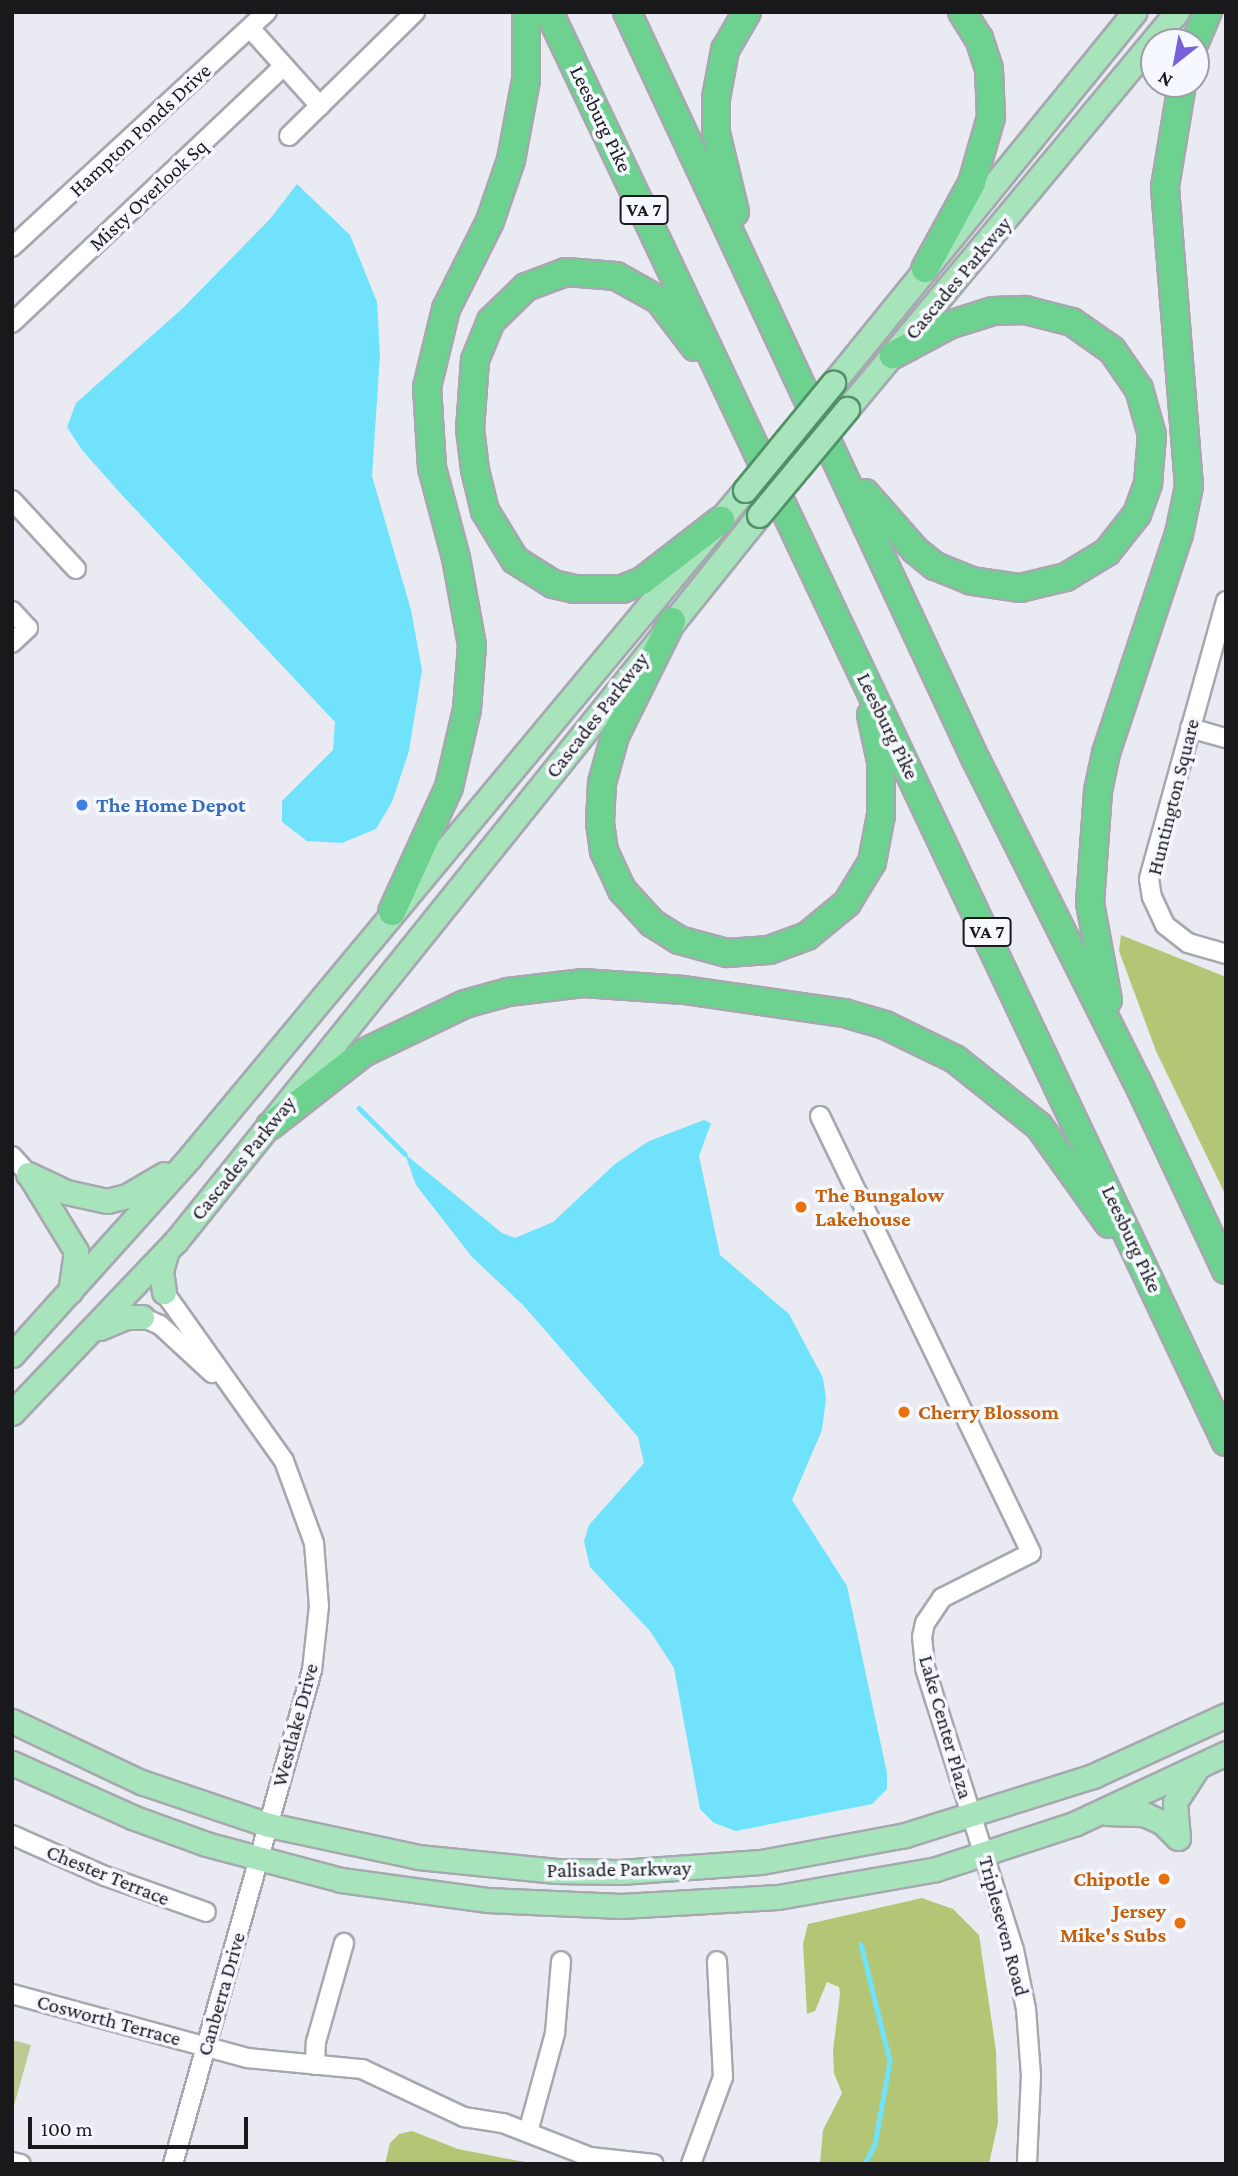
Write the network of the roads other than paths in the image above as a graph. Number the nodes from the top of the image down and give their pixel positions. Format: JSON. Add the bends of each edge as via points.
{"nodes":[{"id":1,"x":267,"y":12,"type":"edge"},
{"id":2,"x":415,"y":12,"type":"edge"},
{"id":3,"x":526,"y":12,"type":"edge"},
{"id":4,"x":549,"y":12,"type":"edge"},
{"id":5,"x":627,"y":12,"type":"edge"},
{"id":6,"x":747,"y":12,"type":"edge"},
{"id":7,"x":962,"y":12,"type":"edge"},
{"id":8,"x":1134,"y":12,"type":"edge"},
{"id":9,"x":1177,"y":12,"type":"edge"},
{"id":10,"x":250,"y":28,"type":"junction"},
{"id":11,"x":283,"y":67,"type":"junction"},
{"id":12,"x":1179,"y":98,"type":"edge"},
{"id":13,"x":320,"y":106,"type":"junction"},
{"id":14,"x":289,"y":136,"type":"dead end"},
{"id":15,"x":12,"y":247,"type":"edge"},
{"id":16,"x":748,"y":265,"type":"junction"},
{"id":17,"x":925,"y":270,"type":"junction"},
{"id":18,"x":12,"y":323,"type":"edge"},
{"id":19,"x":893,"y":355,"type":"junction"},
{"id":20,"x":739,"y":409,"type":"junction"},
{"id":21,"x":837,"y":456,"type":"junction"},
{"id":22,"x":12,"y":500,"type":"edge"},
{"id":23,"x":721,"y":520,"type":"junction"},
{"id":24,"x":76,"y":569,"type":"dead end"},
{"id":25,"x":1226,"y":601,"type":"edge"},
{"id":26,"x":12,"y":611,"type":"edge"},
{"id":27,"x":672,"y":621,"type":"junction"},
{"id":28,"x":842,"y":630,"type":"junction"},
{"id":29,"x":12,"y":643,"type":"edge"},
{"id":30,"x":1190,"y":728,"type":"junction"},
{"id":31,"x":1226,"y":738,"type":"edge"},
{"id":32,"x":392,"y":912,"type":"junction"},
{"id":33,"x":1226,"y":954,"type":"edge"},
{"id":34,"x":1137,"y":1081,"type":"junction"},
{"id":35,"x":820,"y":1116,"type":"dead end"},
{"id":36,"x":270,"y":1126,"type":"junction"},
{"id":37,"x":12,"y":1156,"type":"edge"},
{"id":38,"x":190,"y":1157,"type":"junction"},
{"id":39,"x":29,"y":1174,"type":"junction"},
{"id":40,"x":166,"y":1252,"type":"junction"},
{"id":41,"x":1226,"y":1270,"type":"edge"},
{"id":42,"x":164,"y":1292,"type":"joint"},
{"id":43,"x":69,"y":1294,"type":"junction"},
{"id":44,"x":142,"y":1317,"type":"joint"},
{"id":45,"x":92,"y":1333,"type":"junction"},
{"id":46,"x":1178,"y":1338,"type":"junction"},
{"id":47,"x":12,"y":1356,"type":"edge"},
{"id":48,"x":236,"y":1393,"type":"junction"},
{"id":49,"x":12,"y":1413,"type":"edge"},
{"id":50,"x":1226,"y":1442,"type":"edge"},
{"id":51,"x":1226,"y":1715,"type":"edge"},
{"id":52,"x":12,"y":1721,"type":"edge"},
{"id":53,"x":1226,"y":1753,"type":"edge"},
{"id":54,"x":12,"y":1763,"type":"edge"},
{"id":55,"x":1197,"y":1767,"type":"junction"},
{"id":56,"x":1099,"y":1813,"type":"junction"},
{"id":57,"x":972,"y":1816,"type":"junction"},
{"id":58,"x":269,"y":1825,"type":"junction"},
{"id":59,"x":12,"y":1835,"type":"edge"},
{"id":60,"x":985,"y":1854,"type":"junction"},
{"id":61,"x":257,"y":1859,"type":"junction"},
{"id":62,"x":206,"y":1912,"type":"dead end"},
{"id":63,"x":344,"y":1943,"type":"dead end"},
{"id":64,"x":561,"y":1961,"type":"dead end"},
{"id":65,"x":717,"y":1961,"type":"dead end"},
{"id":66,"x":12,"y":1994,"type":"edge"},
{"id":67,"x":206,"y":2046,"type":"junction"},
{"id":68,"x":315,"y":2065,"type":"junction"},
{"id":69,"x":528,"y":2132,"type":"junction"},
{"id":70,"x":12,"y":2162,"type":"edge"},
{"id":71,"x":21,"y":2164,"type":"edge"},
{"id":72,"x":173,"y":2164,"type":"edge"},
{"id":73,"x":654,"y":2164,"type":"edge"},
{"id":74,"x":691,"y":2164,"type":"edge"},
{"id":75,"x":1028,"y":2164,"type":"edge"}],
"edges":[{"from":1,"to":10,"type":"street","name":"Hampton Ponds Drive"},
{"from":2,"to":13,"type":"street"},
{"from":3,"to":32,"type":"highway","via":[[526,80],[512,160],[490,220],[446,309],[427,387],[432,468],[456,558],[472,645],[467,709],[449,787]]},
{"from":4,"to":20,"type":"highway","name":"Leesburg Pike","number":"VA 7"},
{"from":5,"to":16,"type":"highway"},
{"from":6,"to":16,"type":"highway","via":[[725,50],[716,133]]},
{"from":7,"to":17,"type":"highway","via":[[987,61],[991,117],[972,183]]},
{"from":8,"to":17,"type":"main road","name":"Cascades Parkway"},
{"from":9,"to":19,"type":"main road","name":"Cascades Parkway"},
{"from":10,"to":11,"type":"street"},
{"from":10,"to":15,"type":"street","name":"Hampton Ponds Drive"},
{"from":11,"to":13,"type":"street"},
{"from":11,"to":18,"type":"street","name":"Misty Overlook Sq"},
{"from":12,"to":34,"type":"highway","via":[[1168,152],[1166,218],[1189,486],[1179,534],[1106,752],[1090,871],[1093,938],[1102,984]]},
{"from":13,"to":14,"type":"street"},
{"from":16,"to":21,"type":"highway"},
{"from":17,"to":23,"type":"main road","name":"Cascades Parkway","bridge":true},
{"from":19,"to":21,"type":"highway","via":[[949,325],[993,311],[1041,312],[1086,330],[1122,361],[1148,412],[1152,467],[1137,513],[1107,552],[1074,574],[1035,586],[987,585],[935,566],[915,550]]},
{"from":19,"to":27,"type":"main road","name":"Cascades Parkway","bridge":true},
{"from":20,"to":23,"type":"highway","via":[[659,300],[632,282],[600,272],[550,277],[514,297],[484,335],[471,382],[470,429],[485,511],[515,560],[535,574],[574,589],[622,589],[660,570]]},
{"from":20,"to":28,"type":"highway","name":"Leesburg Pike","number":"VA 7"},
{"from":21,"to":34,"type":"highway","via":[[975,760]]},
{"from":22,"to":24,"type":"street"},
{"from":23,"to":32,"type":"main road","name":"Cascades Parkway"},
{"from":25,"to":30,"type":"street","name":"Huntington Square"},
{"from":26,"to":29,"type":"street","via":[[28,628]]},
{"from":27,"to":28,"type":"highway","via":[[615,736],[603,783],[600,822],[615,877],[639,909],[679,940],[727,953],[769,950],[807,936],[847,903],[872,862],[881,815],[881,761]]},
{"from":27,"to":36,"type":"main road","name":"Cascades Parkway"},
{"from":28,"to":46,"type":"highway","name":"Leesburg Pike","number":"VA 7"},
{"from":30,"to":31,"type":"street"},
{"from":30,"to":33,"type":"street","name":"Huntington Square","via":[[1152,859],[1152,897],[1176,935]]},
{"from":32,"to":38,"type":"main road","name":"Cascades Parkway"},
{"from":34,"to":41,"type":"highway"},
{"from":35,"to":57,"type":"street","name":"Lake Center Plaza","via":[[1031,1553],[942,1598],[925,1623],[925,1668]]},
{"from":36,"to":40,"type":"main road","name":"Cascades Parkway"},
{"from":36,"to":46,"type":"highway","via":[[332,1074],[396,1034],[465,1004],[508,992],[606,983],[844,1013],[918,1039],[955,1059],[1039,1126],[1087,1188]]},
{"from":37,"to":39,"type":"street"},
{"from":38,"to":39,"type":"main road","via":[[145,1187],[107,1201],[65,1192]]},
{"from":38,"to":43,"type":"main road","name":"Cascades Parkway"},
{"from":39,"to":43,"type":"main road","via":[[59,1216],[76,1251]]},
{"from":40,"to":42,"type":"main road","via":[[161,1271]]},
{"from":40,"to":45,"type":"main road","name":"Cascades Parkway"},
{"from":42,"to":48,"type":"street","name":"Westlake Drive"},
{"from":43,"to":47,"type":"main road","name":"Cascades Parkway"},
{"from":44,"to":45,"type":"main road","via":[[126,1317]]},
{"from":44,"to":48,"type":"street","name":"Westlake Drive","via":[[160,1325]]},
{"from":45,"to":49,"type":"main road","name":"Cascades Parkway"},
{"from":46,"to":50,"type":"highway","name":"Leesburg Pike","number":"VA 7"},
{"from":48,"to":58,"type":"street","name":"Westlake Drive","via":[[266,1432],[298,1491],[318,1574],[312,1670]]},
{"from":51,"to":57,"type":"main road","name":"Palisade Parkway","via":[[1093,1776]]},
{"from":52,"to":58,"type":"main road","name":"Palisade Parkway","via":[[141,1782]]},
{"from":53,"to":55,"type":"main road","name":"Palisade Parkway"},
{"from":54,"to":61,"type":"main road","name":"Palisade Parkway","via":[[131,1817]]},
{"from":55,"to":56,"type":"main road","name":"Palisade Parkway"},
{"from":55,"to":56,"type":"main road","via":[[1175,1802],[1178,1838],[1164,1823],[1144,1814]]},
{"from":56,"to":60,"type":"main road","name":"Palisade Parkway"},
{"from":57,"to":58,"type":"main road","name":"Palisade Parkway","via":[[893,1838],[773,1860],[606,1872],[494,1867],[418,1857]]},
{"from":57,"to":60,"type":"street","name":"Tripleseven Road"},
{"from":58,"to":61,"type":"street","name":"Canberra Drive"},
{"from":59,"to":62,"type":"street","name":"Chester Terrace","via":[[105,1876]]},
{"from":60,"to":61,"type":"main road","name":"Palisade Parkway","via":[[936,1868],[778,1897],[621,1906],[551,1905],[420,1893]]},
{"from":60,"to":75,"type":"street","name":"Tripleseven Road","via":[[1026,2009],[1031,2075]]},
{"from":61,"to":67,"type":"street","name":"Canberra Drive"},
{"from":63,"to":68,"type":"street","via":[[316,2042]]},
{"from":64,"to":69,"type":"street","via":[[555,2033]]},
{"from":65,"to":74,"type":"street","via":[[723,2077]]},
{"from":66,"to":67,"type":"street","name":"Cosworth Terrace"},
{"from":67,"to":68,"type":"street","name":"Cosworth Terrace","via":[[267,2062]]},
{"from":67,"to":72,"type":"street","name":"Canberra Drive"},
{"from":68,"to":69,"type":"street","name":"Cosworth Terrace","via":[[382,2075],[443,2110]]},
{"from":69,"to":73,"type":"street","name":"Cosworth Terrace","via":[[590,2157]]},
{"from":70,"to":71,"type":"street"}]}
